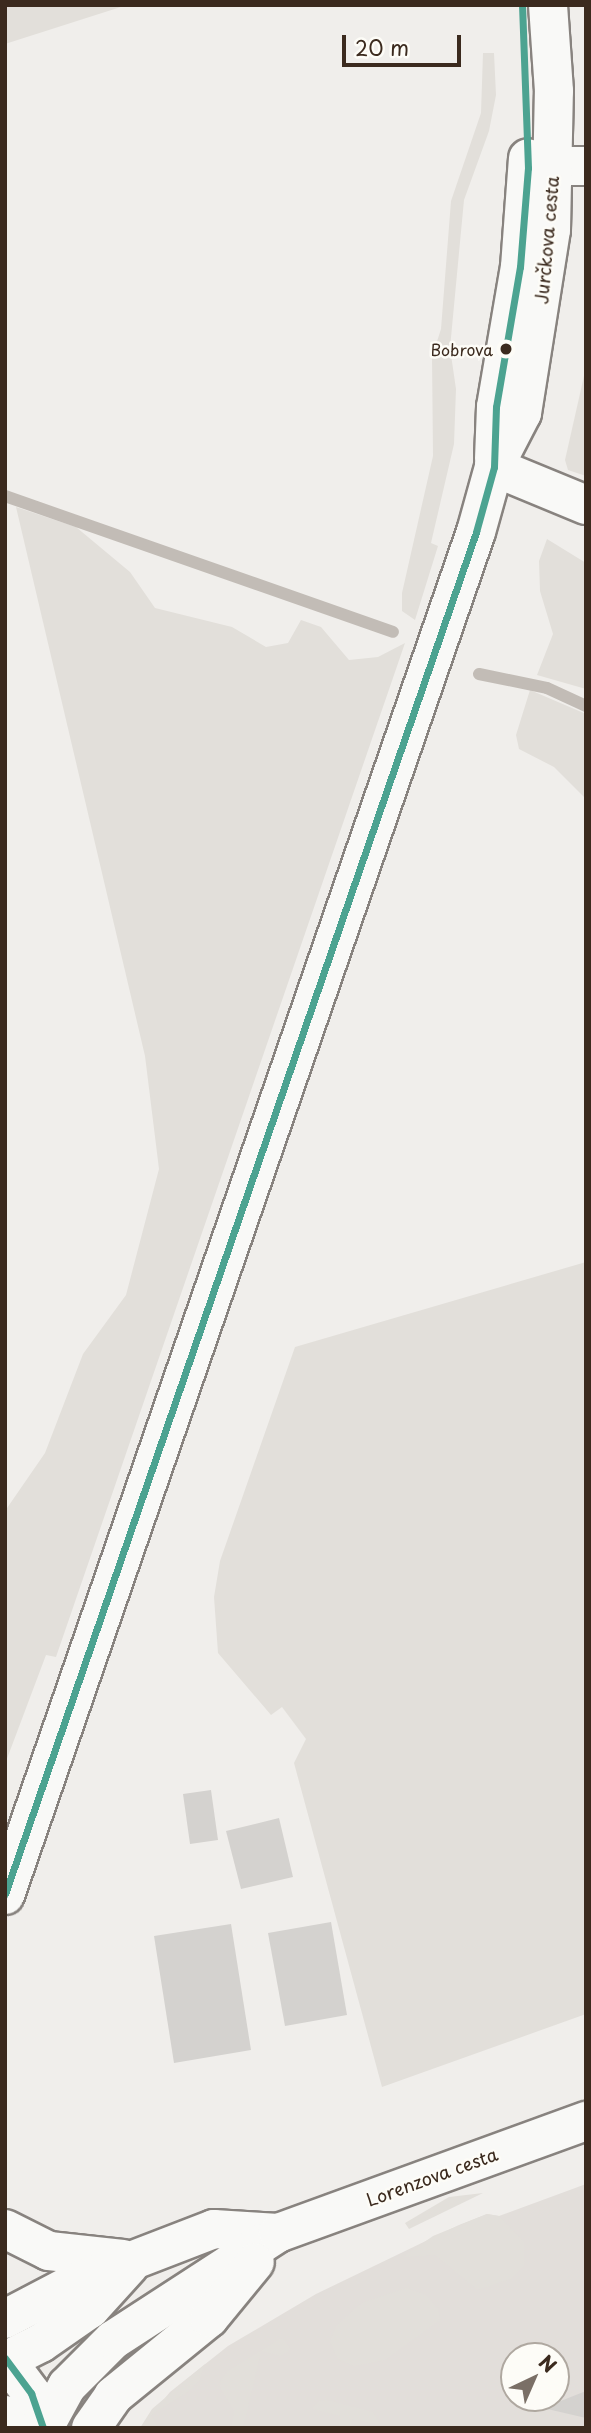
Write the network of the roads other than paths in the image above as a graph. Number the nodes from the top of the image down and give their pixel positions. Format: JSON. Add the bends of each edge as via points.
{"nodes":[{"id":1,"x":522,"y":5,"type":"edge"},
{"id":2,"x":548,"y":5,"type":"edge"},
{"id":3,"x":556,"y":167,"type":"edge"},
{"id":4,"x":494,"y":467,"type":"junction"},
{"id":5,"x":586,"y":505,"type":"edge"},
{"id":6,"x":5,"y":1895,"type":"edge"},
{"id":7,"x":586,"y":2121,"type":"edge"},
{"id":8,"x":5,"y":2229,"type":"edge"},
{"id":9,"x":278,"y":2233,"type":"junction"},
{"id":10,"x":135,"y":2260,"type":"junction"},
{"id":11,"x":5,"y":2319,"type":"edge"},
{"id":12,"x":6,"y":2360,"type":"edge"},
{"id":13,"x":5,"y":2415,"type":"edge"},
{"id":14,"x":9,"y":2428,"type":"edge"},
{"id":15,"x":44,"y":2428,"type":"edge"},
{"id":16,"x":91,"y":2428,"type":"edge"}],
"edges":[{"from":1,"to":3,"type":"main road","name":"Jurčkova cesta"},
{"from":2,"to":3,"type":"main road","name":"Jurčkova cesta"},
{"from":3,"to":4,"type":"main road","name":"Jurčkova cesta","via":[[550,243],[522,413]]},
{"from":4,"to":5,"type":"main road"},
{"from":4,"to":6,"type":"main road","name":"Jurčkova cesta","via":[[476,532]]},
{"from":7,"to":9,"type":"main road","name":"Lorenzova cesta"},
{"from":8,"to":10,"type":"main road","via":[[49,2251]]},
{"from":9,"to":10,"type":"main road","name":"Lorenzova cesta","via":[[214,2229]]},
{"from":9,"to":15,"type":"main road","name":"Lorenzova cesta","via":[[113,2340],[67,2386]]},
{"from":9,"to":16,"type":"main road","via":[[209,2318],[137,2372]]},
{"from":10,"to":11,"type":"main road","name":"Lorenzova cesta","via":[[74,2283]]},
{"from":10,"to":12,"type":"main road","name":"Lorenzova cesta","via":[[90,2309]]},
{"from":12,"to":15,"type":"main road","via":[[31,2393]]},
{"from":13,"to":14,"type":"main road"}]}
